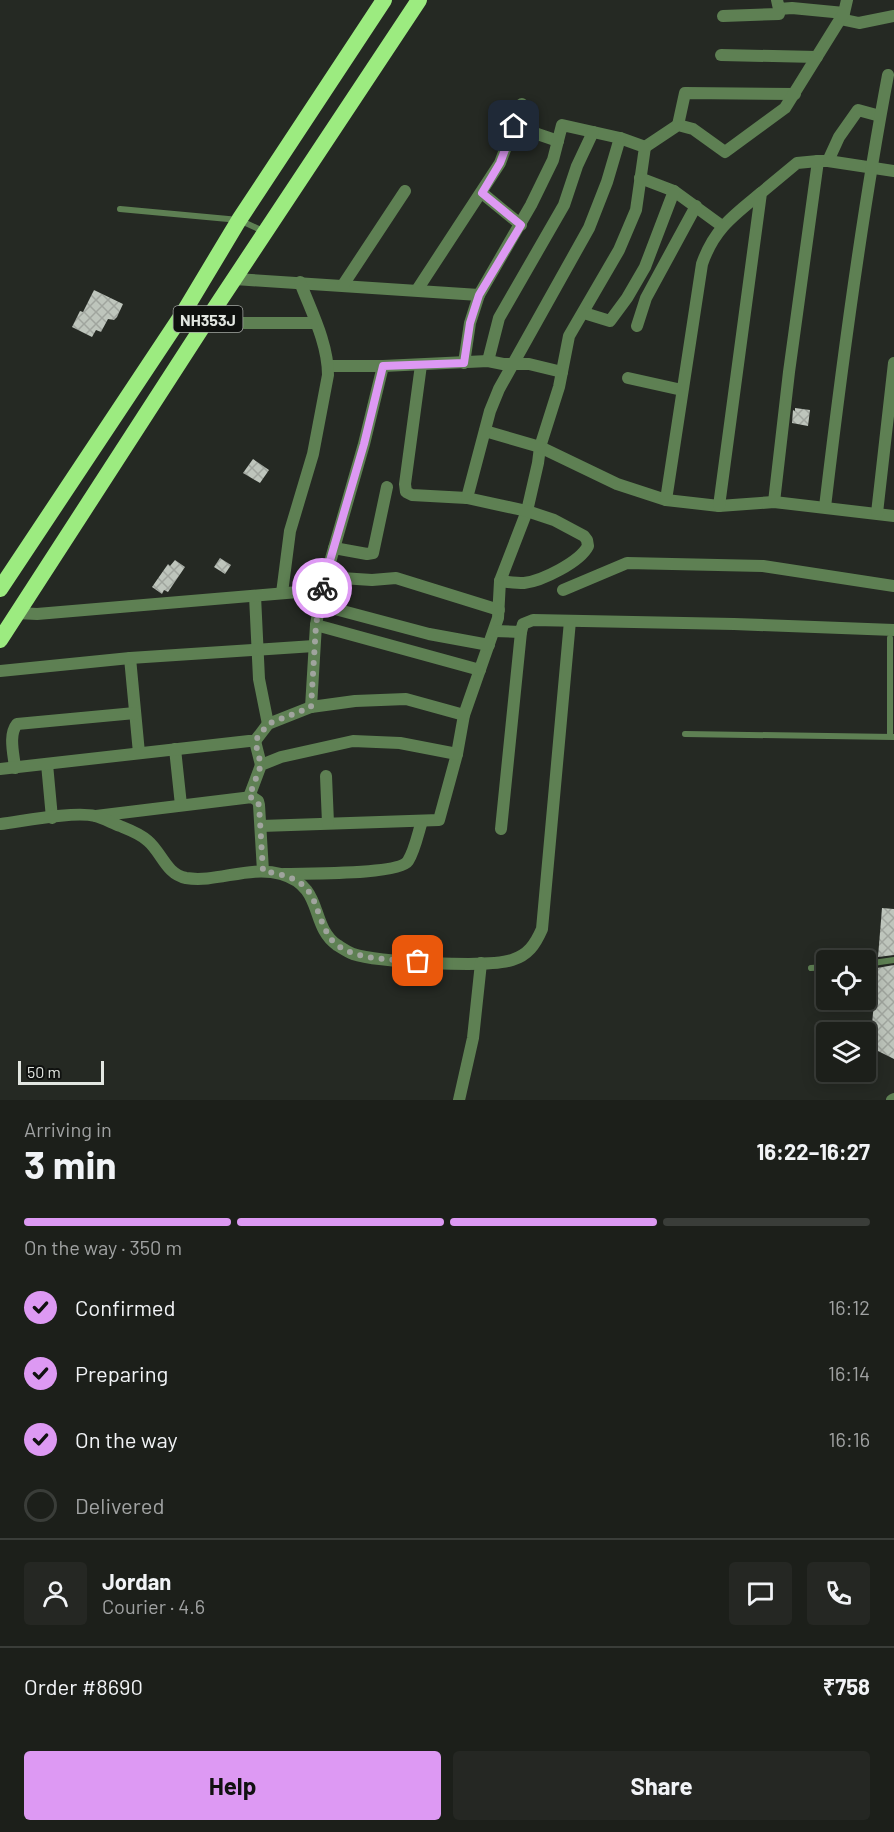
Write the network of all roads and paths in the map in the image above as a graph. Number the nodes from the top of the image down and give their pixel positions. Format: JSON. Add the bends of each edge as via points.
{"nodes":[{"id":1,"x":384,"y":0,"type":"edge"},
{"id":2,"x":419,"y":0,"type":"edge"},
{"id":3,"x":778,"y":4,"type":"edge"},
{"id":4,"x":844,"y":10,"type":"edge"},
{"id":5,"x":723,"y":16,"type":"dead end"},
{"id":6,"x":894,"y":16,"type":"edge"},
{"id":7,"x":721,"y":55,"type":"dead end"},
{"id":8,"x":817,"y":57,"type":"junction"},
{"id":9,"x":888,"y":75,"type":"dead end"},
{"id":10,"x":795,"y":94,"type":"junction"},
{"id":11,"x":522,"y":104,"type":"dead end"},
{"id":12,"x":880,"y":116,"type":"junction"},
{"id":13,"x":678,"y":125,"type":"junction"},
{"id":14,"x":514,"y":126,"type":"junction"},
{"id":15,"x":593,"y":132,"type":"junction"},
{"id":16,"x":620,"y":138,"type":"junction"},
{"id":17,"x":558,"y":141,"type":"junction"},
{"id":18,"x":645,"y":147,"type":"junction"},
{"id":19,"x":823,"y":161,"type":"junction"},
{"id":20,"x":870,"y":167,"type":"junction"},
{"id":21,"x":894,"y":171,"type":"edge"},
{"id":22,"x":640,"y":178,"type":"junction"},
{"id":23,"x":405,"y":191,"type":"dead end"},
{"id":24,"x":674,"y":191,"type":"junction"},
{"id":25,"x":482,"y":193,"type":"junction"},
{"id":26,"x":760,"y":193,"type":"junction"},
{"id":27,"x":696,"y":206,"type":"junction"},
{"id":28,"x":120,"y":209,"type":"dead end"},
{"id":29,"x":239,"y":220,"type":"junction"},
{"id":30,"x":521,"y":225,"type":"junction"},
{"id":31,"x":722,"y":226,"type":"junction"},
{"id":32,"x":266,"y":233,"type":"junction"},
{"id":33,"x":235,"y":279,"type":"junction"},
{"id":34,"x":300,"y":282,"type":"junction"},
{"id":35,"x":343,"y":285,"type":"junction"},
{"id":36,"x":417,"y":290,"type":"junction"},
{"id":37,"x":479,"y":295,"type":"junction"},
{"id":38,"x":584,"y":313,"type":"junction"},
{"id":39,"x":205,"y":323,"type":"junction"},
{"id":40,"x":315,"y":323,"type":"junction"},
{"id":41,"x":637,"y":326,"type":"dead end"},
{"id":42,"x":488,"y":361,"type":"junction"},
{"id":43,"x":464,"y":363,"type":"junction"},
{"id":44,"x":514,"y":363,"type":"junction"},
{"id":45,"x":894,"y":363,"type":"edge"},
{"id":46,"x":421,"y":365,"type":"junction"},
{"id":47,"x":328,"y":366,"type":"junction"},
{"id":48,"x":383,"y":366,"type":"junction"},
{"id":49,"x":562,"y":372,"type":"junction"},
{"id":50,"x":628,"y":378,"type":"dead end"},
{"id":51,"x":682,"y":390,"type":"junction"},
{"id":52,"x":485,"y":431,"type":"junction"},
{"id":53,"x":540,"y":447,"type":"junction"},
{"id":54,"x":387,"y":487,"type":"dead end"},
{"id":55,"x":467,"y":498,"type":"junction"},
{"id":56,"x":666,"y":500,"type":"junction"},
{"id":57,"x":774,"y":502,"type":"junction"},
{"id":58,"x":719,"y":506,"type":"junction"},
{"id":59,"x":825,"y":507,"type":"junction"},
{"id":60,"x":527,"y":511,"type":"junction"},
{"id":61,"x":877,"y":513,"type":"junction"},
{"id":62,"x":894,"y":516,"type":"edge"},
{"id":63,"x":334,"y":548,"type":"junction"},
{"id":64,"x":325,"y":575,"type":"junction"},
{"id":65,"x":501,"y":581,"type":"junction"},
{"id":66,"x":894,"y":586,"type":"edge"},
{"id":67,"x":0,"y":589,"type":"edge"},
{"id":68,"x":322,"y":590,"type":"junction"},
{"id":69,"x":563,"y":590,"type":"dead end"},
{"id":70,"x":282,"y":593,"type":"junction"},
{"id":71,"x":255,"y":596,"type":"junction"},
{"id":72,"x":320,"y":606,"type":"junction"},
{"id":73,"x":499,"y":610,"type":"junction"},
{"id":74,"x":17,"y":613,"type":"junction"},
{"id":75,"x":570,"y":621,"type":"junction"},
{"id":76,"x":316,"y":625,"type":"junction"},
{"id":77,"x":494,"y":631,"type":"junction"},
{"id":78,"x":521,"y":632,"type":"junction"},
{"id":79,"x":892,"y":634,"type":"edge"},
{"id":80,"x":0,"y":640,"type":"edge"},
{"id":81,"x":489,"y":645,"type":"junction"},
{"id":82,"x":314,"y":646,"type":"junction"},
{"id":83,"x":257,"y":650,"type":"junction"},
{"id":84,"x":130,"y":658,"type":"junction"},
{"id":85,"x":480,"y":670,"type":"junction"},
{"id":86,"x":0,"y":671,"type":"edge"},
{"id":87,"x":311,"y":707,"type":"junction"},
{"id":88,"x":135,"y":713,"type":"junction"},
{"id":89,"x":464,"y":716,"type":"junction"},
{"id":90,"x":268,"y":724,"type":"junction"},
{"id":91,"x":685,"y":734,"type":"dead end"},
{"id":92,"x":892,"y":736,"type":"edge"},
{"id":93,"x":255,"y":741,"type":"junction"},
{"id":94,"x":175,"y":749,"type":"junction"},
{"id":95,"x":138,"y":753,"type":"junction"},
{"id":96,"x":457,"y":754,"type":"junction"},
{"id":97,"x":47,"y":764,"type":"junction"},
{"id":98,"x":261,"y":765,"type":"junction"},
{"id":99,"x":15,"y":768,"type":"junction"},
{"id":100,"x":0,"y":769,"type":"edge"},
{"id":101,"x":327,"y":776,"type":"dead end"},
{"id":102,"x":249,"y":797,"type":"junction"},
{"id":103,"x":181,"y":805,"type":"junction"},
{"id":104,"x":95,"y":816,"type":"junction"},
{"id":105,"x":52,"y":818,"type":"junction"},
{"id":106,"x":422,"y":821,"type":"junction"},
{"id":107,"x":328,"y":823,"type":"junction"},
{"id":108,"x":0,"y":824,"type":"edge"},
{"id":109,"x":261,"y":826,"type":"junction"},
{"id":110,"x":501,"y":829,"type":"dead end"},
{"id":111,"x":263,"y":871,"type":"junction"},
{"id":112,"x":281,"y":874,"type":"junction"},
{"id":113,"x":894,"y":960,"type":"edge"},
{"id":114,"x":480,"y":963,"type":"junction"},
{"id":115,"x":876,"y":963,"type":"edge"},
{"id":116,"x":811,"y":968,"type":"dead end"},
{"id":117,"x":816,"y":968,"type":"edge"},
{"id":118,"x":459,"y":1100,"type":"edge"}],
"edges":[{"from":1,"to":29,"type":"highway","number":"NH353J"},
{"from":2,"to":32,"type":"highway","number":"NH353J"},
{"from":3,"to":4,"type":"street"},
{"from":3,"to":5,"type":"street","via":[[779,15]]},
{"from":4,"to":6,"type":"street","via":[[859,23]]},
{"from":4,"to":8,"type":"street"},
{"from":7,"to":8,"type":"street"},
{"from":8,"to":10,"type":"street"},
{"from":9,"to":12,"type":"street"},
{"from":10,"to":13,"type":"street","via":[[685,93]]},
{"from":10,"to":13,"type":"street","via":[[785,108],[725,152],[693,129]]},
{"from":11,"to":14,"type":"street"},
{"from":12,"to":19,"type":"street","via":[[858,110]]},
{"from":12,"to":20,"type":"street"},
{"from":13,"to":18,"type":"street"},
{"from":14,"to":17,"type":"street"},
{"from":14,"to":25,"type":"street","via":[[500,163]]},
{"from":15,"to":16,"type":"street"},
{"from":15,"to":17,"type":"street","via":[[562,125]]},
{"from":15,"to":42,"type":"street","via":[[564,205],[499,318]]},
{"from":16,"to":18,"type":"street"},
{"from":16,"to":44,"type":"street","via":[[589,228]]},
{"from":17,"to":30,"type":"street"},
{"from":18,"to":22,"type":"street"},
{"from":19,"to":20,"type":"street"},
{"from":19,"to":26,"type":"street","via":[[797,163]]},
{"from":19,"to":57,"type":"street","via":[[789,372]]},
{"from":20,"to":21,"type":"street"},
{"from":20,"to":59,"type":"street"},
{"from":22,"to":24,"type":"street"},
{"from":22,"to":38,"type":"street","via":[[636,210]]},
{"from":23,"to":35,"type":"street"},
{"from":24,"to":27,"type":"street"},
{"from":24,"to":38,"type":"street","via":[[645,267],[627,298],[610,321]]},
{"from":25,"to":30,"type":"street"},
{"from":25,"to":36,"type":"street"},
{"from":26,"to":31,"type":"street"},
{"from":26,"to":58,"type":"street"},
{"from":27,"to":31,"type":"street"},
{"from":27,"to":41,"type":"street","via":[[646,298]]},
{"from":28,"to":29,"type":"lane"},
{"from":29,"to":32,"type":"lane"},
{"from":29,"to":67,"type":"highway","number":"NH353J","via":[[182,315]]},
{"from":30,"to":37,"type":"street"},
{"from":31,"to":51,"type":"street","via":[[702,264]]},
{"from":32,"to":33,"type":"highway","number":"NH353J"},
{"from":33,"to":34,"type":"street"},
{"from":33,"to":39,"type":"highway","number":"NH353J"},
{"from":34,"to":35,"type":"street"},
{"from":34,"to":40,"type":"street"},
{"from":35,"to":36,"type":"street"},
{"from":36,"to":37,"type":"street"},
{"from":37,"to":43,"type":"street"},
{"from":38,"to":49,"type":"street","via":[[569,336]]},
{"from":39,"to":40,"type":"street"},
{"from":39,"to":74,"type":"highway","number":"NH353J"},
{"from":40,"to":47,"type":"street"},
{"from":42,"to":43,"type":"street"},
{"from":42,"to":44,"type":"street"},
{"from":43,"to":46,"type":"street"},
{"from":44,"to":49,"type":"street"},
{"from":44,"to":52,"type":"street","via":[[499,389]]},
{"from":45,"to":61,"type":"street"},
{"from":46,"to":48,"type":"street"},
{"from":46,"to":55,"type":"street","via":[[406,492]]},
{"from":47,"to":48,"type":"street"},
{"from":47,"to":70,"type":"street","via":[[313,454],[290,531]]},
{"from":48,"to":63,"type":"street"},
{"from":49,"to":53,"type":"street"},
{"from":50,"to":51,"type":"street"},
{"from":51,"to":56,"type":"street"},
{"from":52,"to":53,"type":"street"},
{"from":52,"to":55,"type":"street"},
{"from":53,"to":56,"type":"street","via":[[617,484]]},
{"from":53,"to":60,"type":"street"},
{"from":54,"to":63,"type":"street","via":[[373,553]]},
{"from":55,"to":60,"type":"street"},
{"from":56,"to":58,"type":"street"},
{"from":57,"to":58,"type":"street"},
{"from":57,"to":59,"type":"street"},
{"from":59,"to":61,"type":"street"},
{"from":60,"to":65,"type":"street"},
{"from":60,"to":65,"type":"street","via":[[584,536],[588,546],[578,557],[542,578],[523,583]]},
{"from":61,"to":62,"type":"street"},
{"from":63,"to":64,"type":"street"},
{"from":64,"to":68,"type":"street"},
{"from":64,"to":73,"type":"street","via":[[372,580],[396,578]]},
{"from":65,"to":73,"type":"street"},
{"from":66,"to":69,"type":"street","via":[[763,566],[627,564]]},
{"from":68,"to":70,"type":"street"},
{"from":68,"to":72,"type":"street"},
{"from":70,"to":71,"type":"street"},
{"from":71,"to":74,"type":"street"},
{"from":71,"to":83,"type":"street"},
{"from":72,"to":76,"type":"street"},
{"from":72,"to":81,"type":"street"},
{"from":73,"to":77,"type":"street"},
{"from":74,"to":80,"type":"highway","number":"NH353J"},
{"from":75,"to":78,"type":"street","via":[[528,620]]},
{"from":75,"to":79,"type":"street","via":[[734,624]]},
{"from":75,"to":114,"type":"street","via":[[542,929],[527,954]]},
{"from":76,"to":82,"type":"street"},
{"from":76,"to":85,"type":"street"},
{"from":77,"to":78,"type":"street"},
{"from":77,"to":81,"type":"street"},
{"from":78,"to":110,"type":"street"},
{"from":79,"to":92,"type":"lane"},
{"from":81,"to":85,"type":"street"},
{"from":82,"to":83,"type":"street"},
{"from":82,"to":87,"type":"street"},
{"from":83,"to":84,"type":"street"},
{"from":83,"to":90,"type":"street"},
{"from":84,"to":86,"type":"street"},
{"from":84,"to":88,"type":"street"},
{"from":85,"to":89,"type":"street"},
{"from":87,"to":89,"type":"street","via":[[406,699]]},
{"from":87,"to":90,"type":"street"},
{"from":88,"to":95,"type":"street"},
{"from":88,"to":99,"type":"street","via":[[17,724],[12,735]]},
{"from":89,"to":96,"type":"street"},
{"from":90,"to":93,"type":"street"},
{"from":91,"to":92,"type":"lane"},
{"from":93,"to":94,"type":"street"},
{"from":93,"to":98,"type":"street"},
{"from":94,"to":95,"type":"street"},
{"from":94,"to":103,"type":"street"},
{"from":95,"to":97,"type":"street"},
{"from":96,"to":98,"type":"street","via":[[400,743],[353,741]]},
{"from":96,"to":106,"type":"street","via":[[439,820]]},
{"from":97,"to":99,"type":"street"},
{"from":97,"to":105,"type":"street"},
{"from":98,"to":102,"type":"street"},
{"from":99,"to":100,"type":"street"},
{"from":101,"to":107,"type":"street"},
{"from":102,"to":103,"type":"street"},
{"from":102,"to":109,"type":"street","via":[[258,801]]},
{"from":103,"to":104,"type":"street"},
{"from":104,"to":105,"type":"street"},
{"from":104,"to":111,"type":"street","via":[[144,837],[167,866],[184,878]]},
{"from":105,"to":108,"type":"street"},
{"from":106,"to":107,"type":"street"},
{"from":106,"to":112,"type":"street","via":[[408,861],[401,867]]},
{"from":107,"to":109,"type":"street"},
{"from":109,"to":111,"type":"street"},
{"from":111,"to":112,"type":"street"},
{"from":112,"to":114,"type":"street","via":[[298,881],[309,892],[328,937],[354,954],[379,959]]},
{"from":113,"to":115,"type":"lane"},
{"from":114,"to":118,"type":"street","via":[[473,1038]]},
{"from":116,"to":117,"type":"lane"}]}
